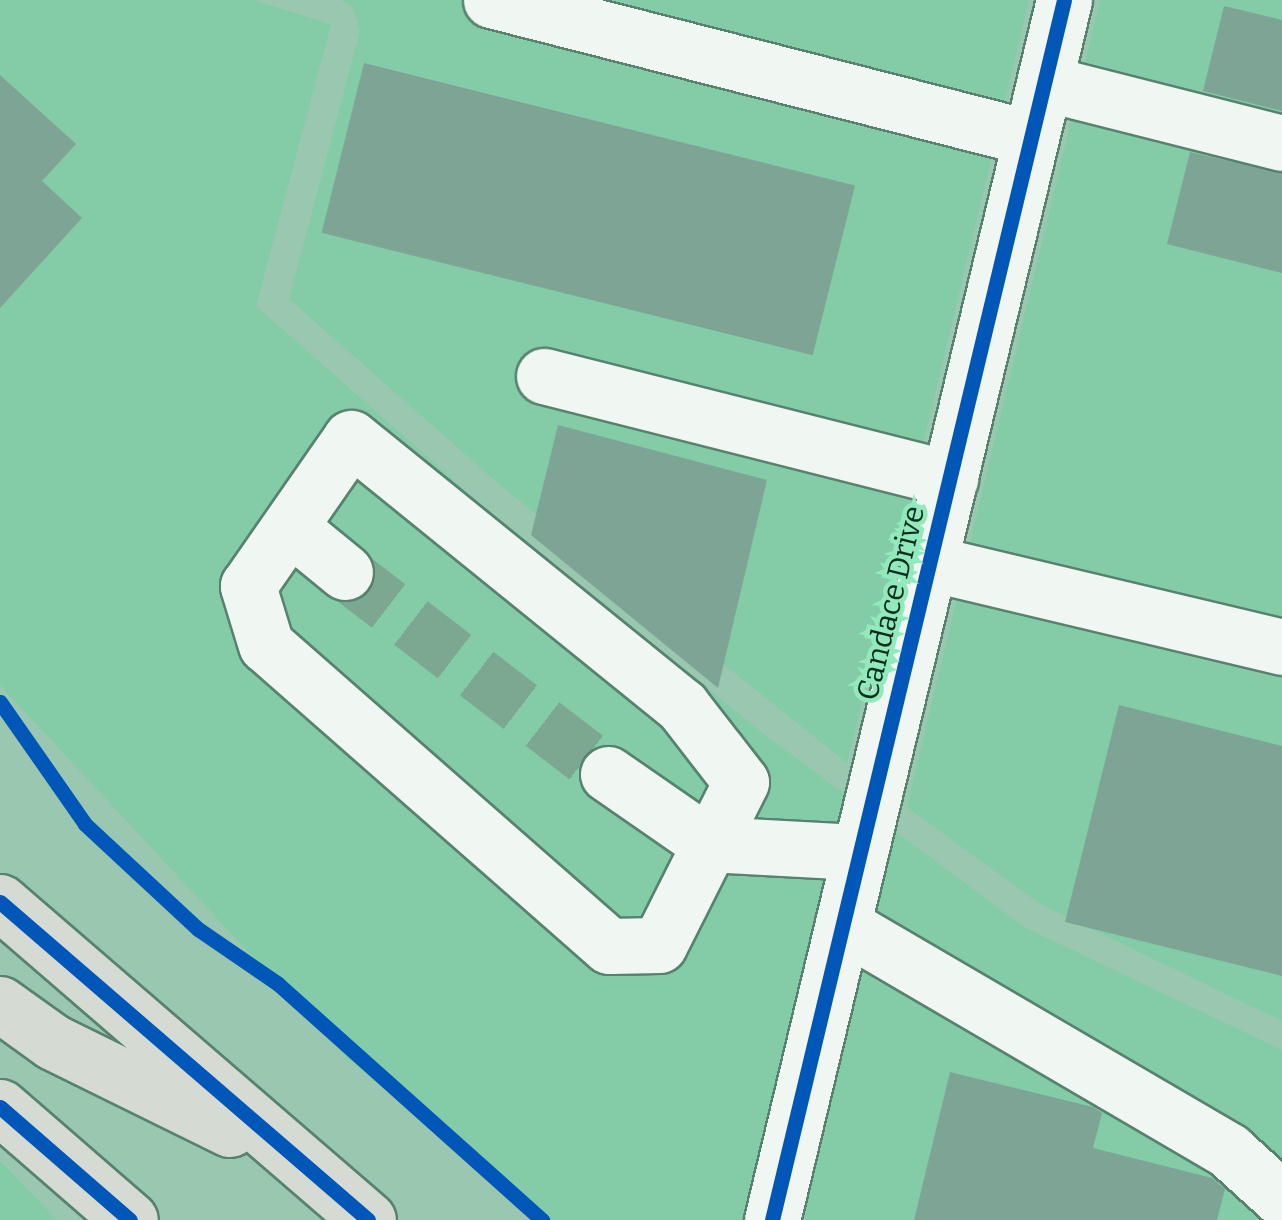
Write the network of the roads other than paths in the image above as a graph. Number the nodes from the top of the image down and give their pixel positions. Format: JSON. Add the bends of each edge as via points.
{"nodes":[{"id":1,"x":491,"y":0,"type":"edge"},
{"id":2,"x":1064,"y":0,"type":"edge"},
{"id":3,"x":1044,"y":83,"type":"junction"},
{"id":4,"x":1031,"y":138,"type":"junction"},
{"id":5,"x":1282,"y":143,"type":"edge"},
{"id":6,"x":544,"y":376,"type":"dead end"},
{"id":7,"x":950,"y":479,"type":"junction"},
{"id":8,"x":290,"y":527,"type":"junction"},
{"id":9,"x":930,"y":563,"type":"junction"},
{"id":10,"x":345,"y":572,"type":"tunnel mouth"},
{"id":11,"x":1282,"y":647,"type":"edge"},
{"id":12,"x":608,"y":774,"type":"tunnel mouth"},
{"id":13,"x":709,"y":844,"type":"junction"},
{"id":14,"x":857,"y":852,"type":"junction"},
{"id":15,"x":0,"y":902,"type":"edge"},
{"id":16,"x":843,"y":924,"type":"junction"},
{"id":17,"x":0,"y":1004,"type":"edge"},
{"id":18,"x":0,"y":1107,"type":"edge"},
{"id":19,"x":296,"y":1161,"type":"junction"},
{"id":20,"x":1282,"y":1199,"type":"edge"},
{"id":21,"x":130,"y":1220,"type":"edge"},
{"id":22,"x":368,"y":1220,"type":"edge"},
{"id":23,"x":772,"y":1220,"type":"edge"}],
"edges":[{"from":1,"to":4,"type":"street"},
{"from":2,"to":3,"type":"street","name":"Candace Drive"},
{"from":3,"to":4,"type":"street","name":"Candace Drive"},
{"from":3,"to":5,"type":"street"},
{"from":4,"to":7,"type":"street","name":"Candace Drive"},
{"from":6,"to":7,"type":"street"},
{"from":7,"to":9,"type":"street","name":"Candace Drive"},
{"from":8,"to":10,"type":"street"},
{"from":8,"to":13,"type":"street","via":[[351,438],[682,706],[741,782]]},
{"from":8,"to":13,"type":"street","via":[[248,586],[266,645],[609,946],[660,944]]},
{"from":9,"to":11,"type":"street"},
{"from":9,"to":14,"type":"street","name":"Candace Drive"},
{"from":12,"to":13,"type":"street"},
{"from":13,"to":14,"type":"street"},
{"from":14,"to":16,"type":"street","name":"Candace Drive"},
{"from":15,"to":19,"type":"main road"},
{"from":16,"to":20,"type":"street","via":[[1229,1150]]},
{"from":16,"to":23,"type":"street","name":"Candace Drive"},
{"from":17,"to":19,"type":"main road","via":[[52,1042]]},
{"from":18,"to":21,"type":"main road"},
{"from":19,"to":22,"type":"main road"}]}
